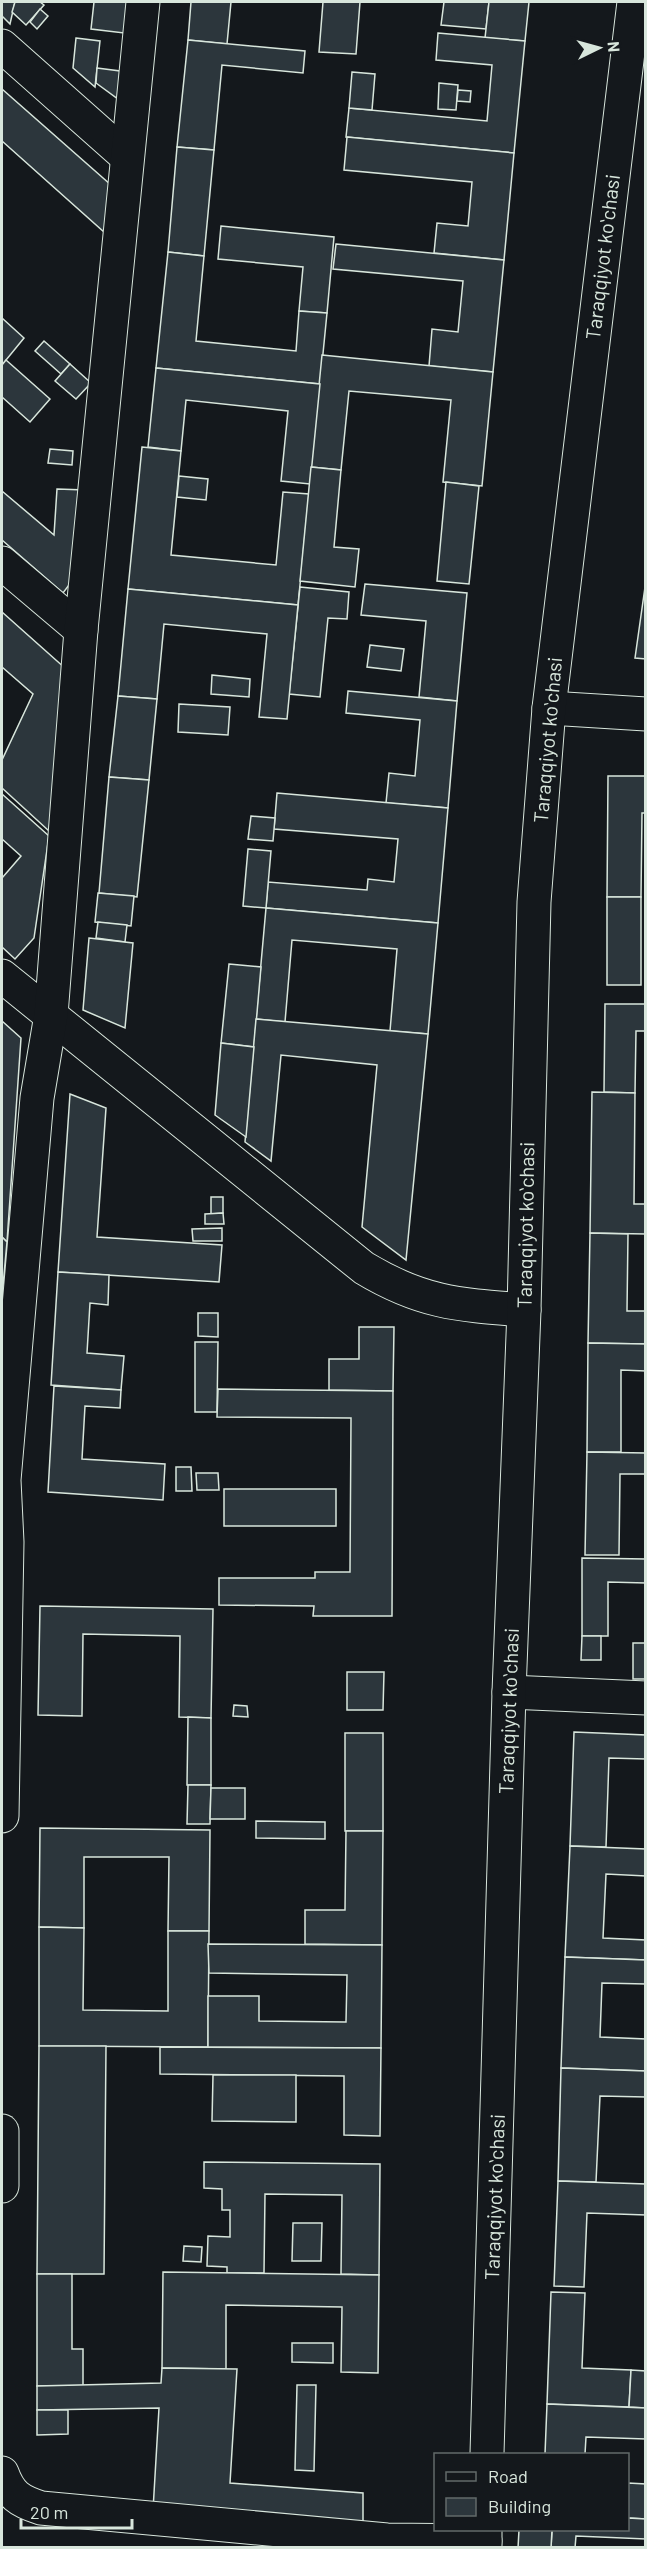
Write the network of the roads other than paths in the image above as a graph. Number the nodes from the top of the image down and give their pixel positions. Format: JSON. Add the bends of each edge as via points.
{"nodes":[{"id":1,"x":143,"y":2,"type":"edge"},
{"id":2,"x":634,"y":2,"type":"edge"},
{"id":3,"x":2,"y":46,"type":"edge"},
{"id":4,"x":126,"y":156,"type":"junction"},
{"id":5,"x":2,"y":563,"type":"edge"},
{"id":6,"x":81,"y":630,"type":"junction"},
{"id":7,"x":549,"y":708,"type":"junction"},
{"id":8,"x":645,"y":714,"type":"edge"},
{"id":9,"x":2,"y":976,"type":"edge"},
{"id":10,"x":51,"y":1014,"type":"junction"},
{"id":11,"x":524,"y":1310,"type":"junction"},
{"id":12,"x":3,"y":1479,"type":"edge"},
{"id":13,"x":509,"y":1692,"type":"junction"},
{"id":14,"x":645,"y":1698,"type":"edge"},
{"id":15,"x":2,"y":1816,"type":"edge"},
{"id":16,"x":2,"y":2131,"type":"edge"},
{"id":17,"x":2,"y":2186,"type":"edge"},
{"id":18,"x":487,"y":2453,"type":"edge"},
{"id":19,"x":3,"y":2485,"type":"edge"},
{"id":20,"x":485,"y":2539,"type":"edge"}],
"edges":[{"from":1,"to":4,"type":"street"},
{"from":2,"to":7,"type":"street","name":"Taraqqiyot koʻchasi"},
{"from":3,"to":4,"type":"street"},
{"from":4,"to":6,"type":"street"},
{"from":5,"to":6,"type":"street"},
{"from":6,"to":10,"type":"street"},
{"from":7,"to":8,"type":"street"},
{"from":7,"to":11,"type":"street","name":"Taraqqiyot koʻchasi","via":[[534,902]]},
{"from":9,"to":10,"type":"street"},
{"from":10,"to":11,"type":"street","via":[[364,1268],[393,1286],[446,1304]]},
{"from":10,"to":12,"type":"street","via":[[36,1098]]},
{"from":11,"to":13,"type":"street","name":"Taraqqiyot koʻchasi"},
{"from":12,"to":15,"type":"street","via":[[7,1542]]},
{"from":13,"to":14,"type":"street"},
{"from":13,"to":18,"type":"street","name":"Taraqqiyot koʻchasi"},
{"from":16,"to":17,"type":"street"},
{"from":19,"to":20,"type":"street","via":[[19,2502],[41,2508],[387,2540]]}]}
